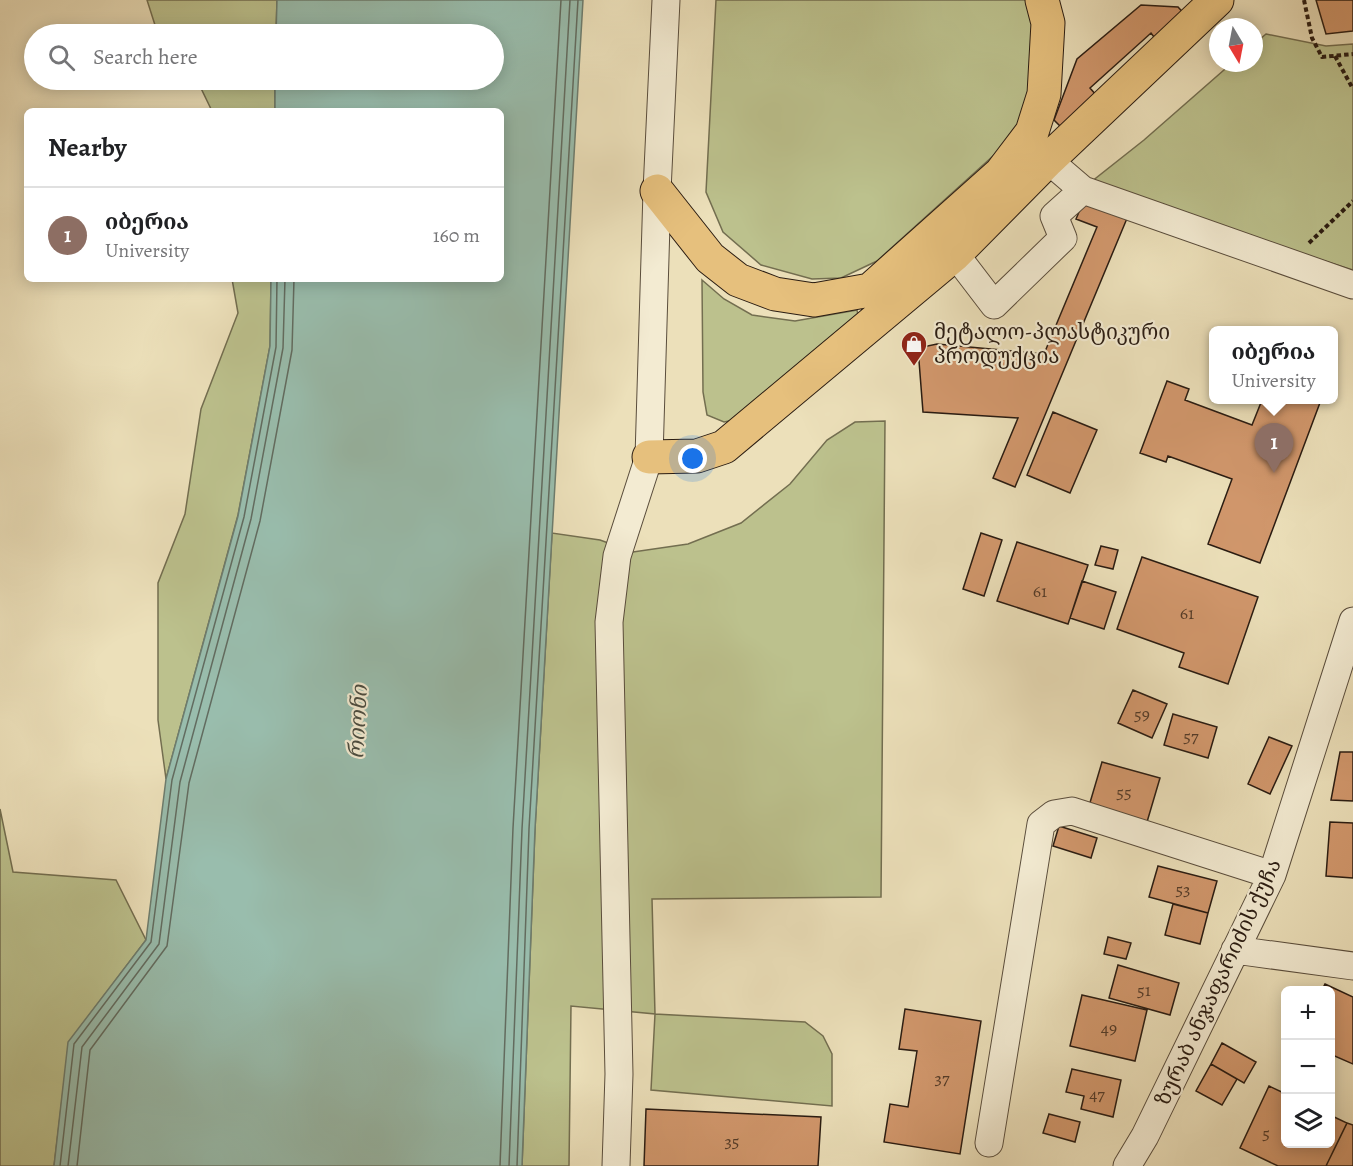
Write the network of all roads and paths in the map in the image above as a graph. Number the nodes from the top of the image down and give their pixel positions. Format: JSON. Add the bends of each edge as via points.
{"nodes":[{"id":1,"x":666,"y":0,"type":"edge"},
{"id":2,"x":1042,"y":0,"type":"edge"},
{"id":3,"x":1217,"y":0,"type":"edge"},
{"id":4,"x":1304,"y":0,"type":"edge"},
{"id":5,"x":1353,"y":54,"type":"edge"},
{"id":6,"x":1335,"y":56,"type":"junction"},
{"id":7,"x":1353,"y":89,"type":"edge"},
{"id":8,"x":1048,"y":160,"type":"junction"},
{"id":9,"x":1083,"y":190,"type":"junction"},
{"id":10,"x":657,"y":191,"type":"junction"},
{"id":11,"x":1353,"y":201,"type":"edge"},
{"id":12,"x":955,"y":254,"type":"junction"},
{"id":13,"x":1288,"y":262,"type":"junction"},
{"id":14,"x":1353,"y":285,"type":"edge"},
{"id":15,"x":649,"y":456,"type":"junction"},
{"id":16,"x":1353,"y":621,"type":"edge"},
{"id":17,"x":1272,"y":875,"type":"junction"},
{"id":18,"x":1235,"y":950,"type":"junction"},
{"id":19,"x":1353,"y":966,"type":"edge"},
{"id":20,"x":989,"y":1143,"type":"dead end"},
{"id":21,"x":616,"y":1166,"type":"edge"},
{"id":22,"x":1126,"y":1166,"type":"edge"}],
"edges":[{"from":1,"to":10,"type":"street"},
{"from":2,"to":10,"type":"main road","via":[[1048,23],[1044,94],[1032,132],[1001,173],[870,290],[814,300],[775,294],[738,280],[710,258]]},
{"from":3,"to":8,"type":"main road"},
{"from":4,"to":6,"type":"path","via":[[1312,38],[1322,57]]},
{"from":5,"to":6,"type":"path"},
{"from":6,"to":7,"type":"path"},
{"from":8,"to":9,"type":"street"},
{"from":8,"to":12,"type":"main road"},
{"from":9,"to":12,"type":"street","via":[[1054,216],[1063,238],[994,305]]},
{"from":9,"to":13,"type":"street"},
{"from":10,"to":15,"type":"street"},
{"from":11,"to":13,"type":"path"},
{"from":12,"to":15,"type":"main road","via":[[724,447],[697,456]]},
{"from":13,"to":14,"type":"street"},
{"from":15,"to":21,"type":"street","via":[[617,556],[609,622],[620,1074]]},
{"from":16,"to":17,"type":"street","name":"ზურაბ ანჯაფარიძის ქუჩა"},
{"from":17,"to":18,"type":"street","name":"ზურაბ ანჯაფარიძის ქუჩა"},
{"from":17,"to":20,"type":"street","via":[[1072,811],[1054,814],[1041,824]]},
{"from":18,"to":19,"type":"street"},
{"from":18,"to":22,"type":"street","name":"ზურაბ ანჯაფარიძის ქუჩა","via":[[1145,1136]]}]}
